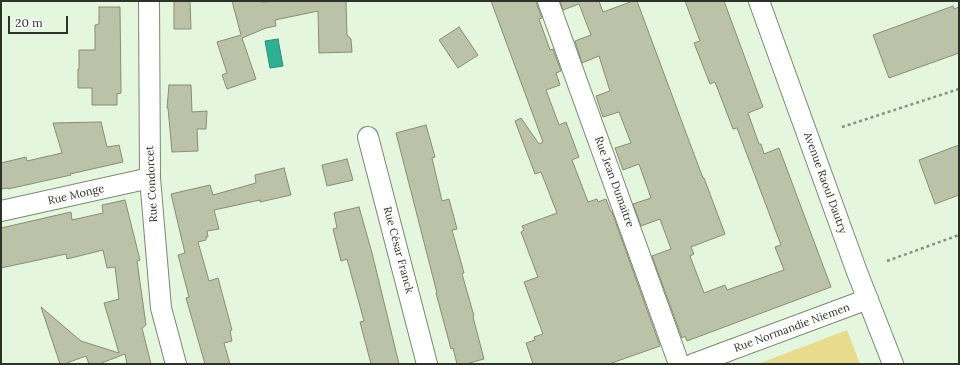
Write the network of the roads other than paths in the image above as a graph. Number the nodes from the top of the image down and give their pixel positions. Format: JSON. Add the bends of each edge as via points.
{"nodes":[{"id":1,"x":149,"y":1,"type":"edge"},
{"id":2,"x":548,"y":1,"type":"edge"},
{"id":3,"x":759,"y":1,"type":"edge"},
{"id":4,"x":368,"y":137,"type":"dead end"},
{"id":5,"x":150,"y":178,"type":"junction"},
{"id":6,"x":1,"y":212,"type":"edge"},
{"id":7,"x":868,"y":300,"type":"junction"},
{"id":8,"x":176,"y":364,"type":"edge"},
{"id":9,"x":427,"y":364,"type":"edge"},
{"id":10,"x":679,"y":364,"type":"edge"},
{"id":11,"x":693,"y":364,"type":"edge"},
{"id":12,"x":893,"y":364,"type":"edge"}],
"edges":[{"from":1,"to":5,"type":"street","name":"Rue Condorcet"},
{"from":2,"to":10,"type":"street","name":"Rue Jean Dumaitre"},
{"from":3,"to":7,"type":"street","name":"Avenue Raoul Dautry"},
{"from":4,"to":9,"type":"street","name":"Rue César Franck"},
{"from":5,"to":6,"type":"street","name":"Rue Monge"},
{"from":5,"to":8,"type":"street","name":"Rue Condorcet","via":[[161,308]]},
{"from":7,"to":11,"type":"street","name":"Rue Normandie Niemen"},
{"from":7,"to":12,"type":"street","name":"Avenue Raoul Dautry"}]}
